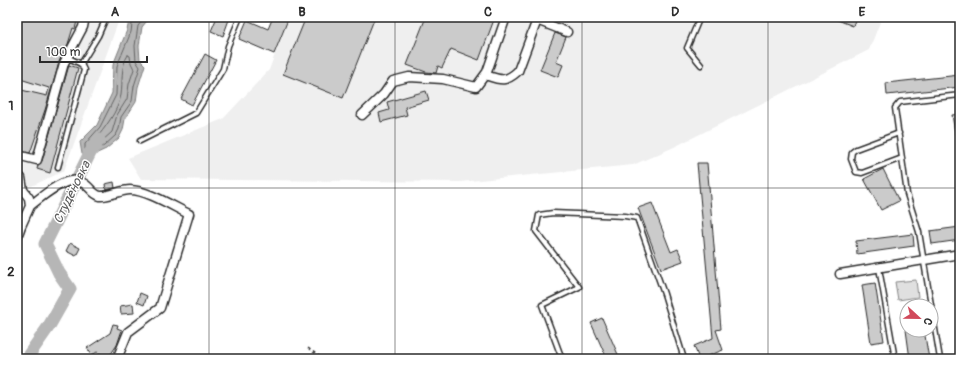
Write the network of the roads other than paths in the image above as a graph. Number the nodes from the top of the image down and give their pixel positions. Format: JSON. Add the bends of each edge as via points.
{"nodes":[{"id":1,"x":85,"y":17,"type":"edge"},
{"id":2,"x":94,"y":17,"type":"edge"},
{"id":3,"x":240,"y":17,"type":"edge"},
{"id":4,"x":506,"y":17,"type":"edge"},
{"id":5,"x":700,"y":17,"type":"edge"},
{"id":6,"x":106,"y":19,"type":"edge"},
{"id":7,"x":533,"y":19,"type":"edge"},
{"id":8,"x":567,"y":32,"type":"dead end"},
{"id":9,"x":67,"y":57,"type":"junction"},
{"id":10,"x":80,"y":64,"type":"junction"},
{"id":11,"x":701,"y":64,"type":"dead end"},
{"id":12,"x":485,"y":74,"type":"junction"},
{"id":13,"x":960,"y":95,"type":"edge"},
{"id":14,"x":362,"y":115,"type":"dead end"},
{"id":15,"x":899,"y":133,"type":"junction"},
{"id":16,"x":140,"y":141,"type":"dead end"},
{"id":17,"x":17,"y":155,"type":"edge"},
{"id":18,"x":902,"y":158,"type":"junction"},
{"id":19,"x":58,"y":168,"type":"dead end"},
{"id":20,"x":17,"y":177,"type":"edge"},
{"id":21,"x":30,"y":202,"type":"junction"},
{"id":22,"x":17,"y":237,"type":"edge"},
{"id":23,"x":960,"y":254,"type":"edge"},
{"id":24,"x":924,"y":260,"type":"junction"},
{"id":25,"x":878,"y":268,"type":"junction"},
{"id":26,"x":840,"y":274,"type":"dead end"},
{"id":27,"x":117,"y":359,"type":"edge"},
{"id":28,"x":562,"y":359,"type":"edge"},
{"id":29,"x":684,"y":359,"type":"edge"},
{"id":30,"x":896,"y":359,"type":"edge"},
{"id":31,"x":940,"y":359,"type":"edge"}],
"edges":[{"from":1,"to":9,"type":"street","via":[[83,27]]},
{"from":2,"to":6,"type":"lane"},
{"from":3,"to":16,"type":"lane","via":[[228,46],[223,69],[196,113]]},
{"from":4,"to":12,"type":"street"},
{"from":5,"to":11,"type":"lane","via":[[688,48]]},
{"from":6,"to":10,"type":"lane"},
{"from":7,"to":8,"type":"street"},
{"from":7,"to":12,"type":"street","via":[[518,71],[501,80]]},
{"from":9,"to":10,"type":"lane"},
{"from":9,"to":17,"type":"street","via":[[37,160]]},
{"from":10,"to":19,"type":"lane","via":[[84,70]]},
{"from":12,"to":14,"type":"street","via":[[476,86],[443,79],[409,77],[393,81],[384,94]]},
{"from":13,"to":15,"type":"lane","via":[[900,102],[895,108]]},
{"from":15,"to":18,"type":"lane"},
{"from":15,"to":18,"type":"lane","via":[[856,149],[852,152],[851,159],[856,172],[862,173]]},
{"from":18,"to":24,"type":"lane","via":[[907,194],[919,232]]},
{"from":20,"to":21,"type":"street","via":[[21,178],[23,190]]},
{"from":21,"to":22,"type":"street"},
{"from":21,"to":27,"type":"street","via":[[72,180],[83,182],[100,196],[130,190],[143,192],[189,214],[160,308],[128,332]]},
{"from":23,"to":24,"type":"street"},
{"from":24,"to":25,"type":"street"},
{"from":24,"to":31,"type":"lane"},
{"from":25,"to":26,"type":"street"},
{"from":25,"to":30,"type":"lane"},
{"from":28,"to":29,"type":"lane","via":[[542,305],[579,287],[536,231],[539,215],[553,213],[637,218]]}]}
